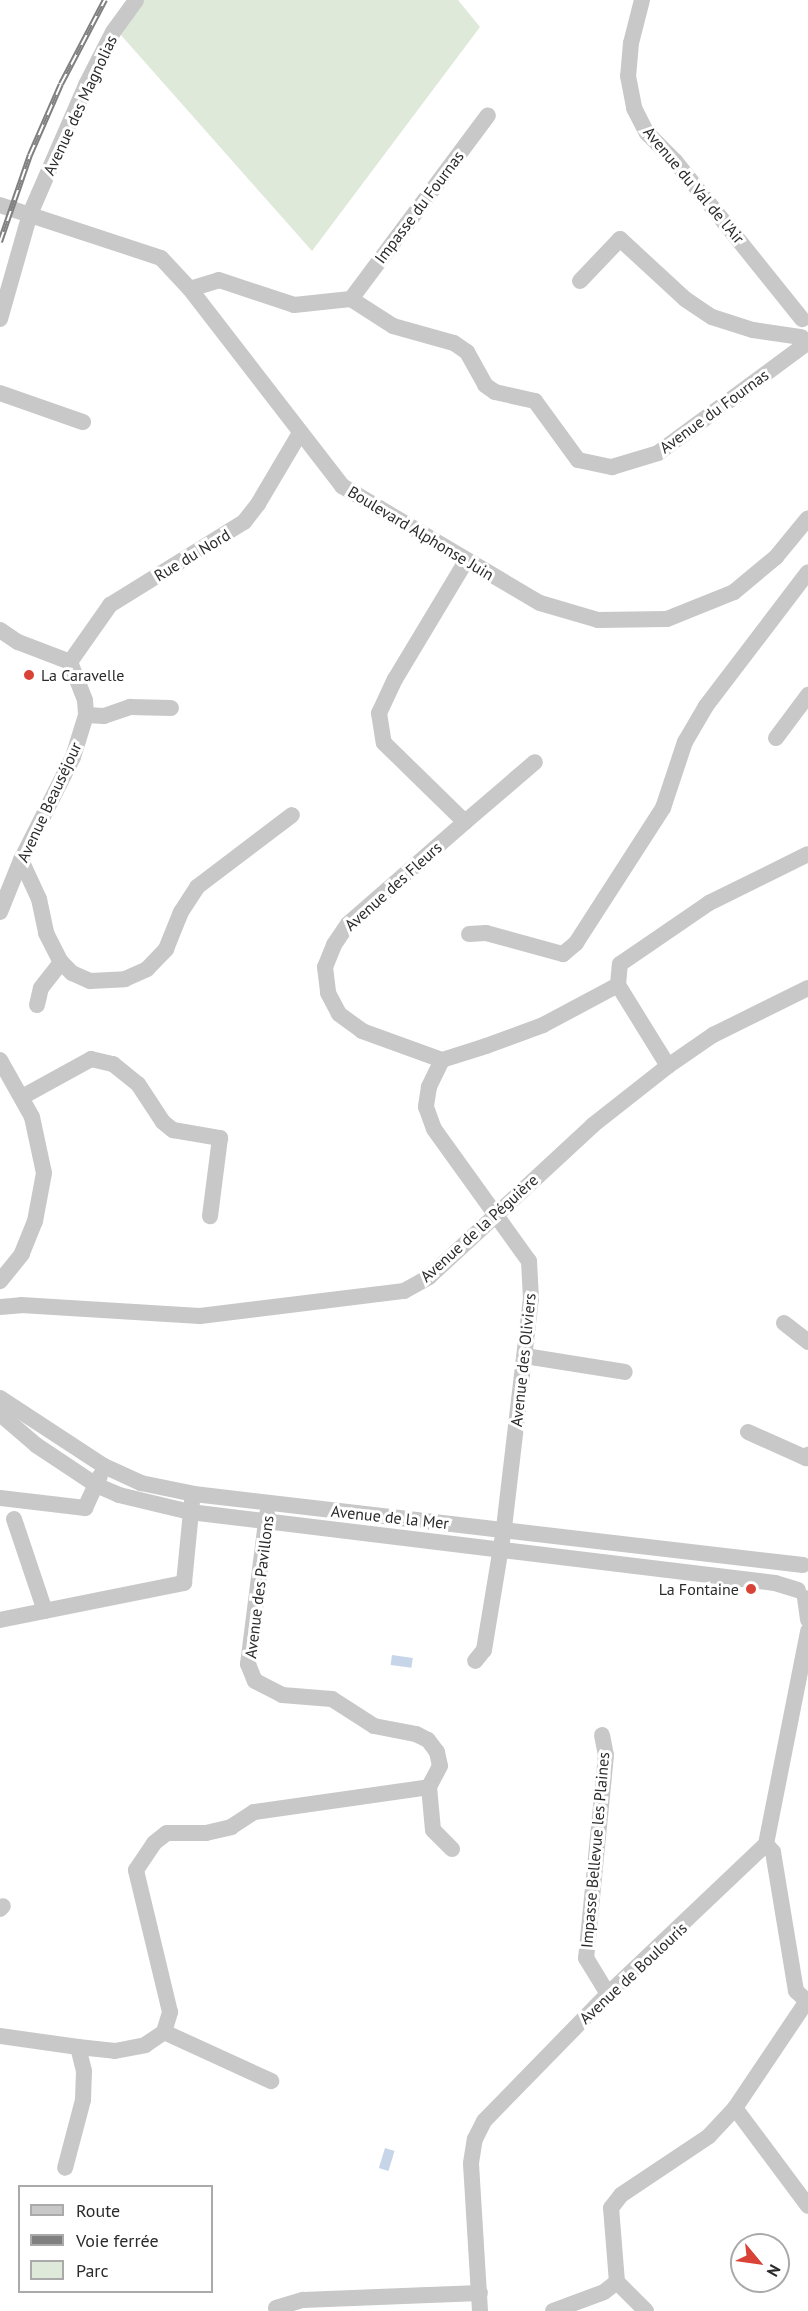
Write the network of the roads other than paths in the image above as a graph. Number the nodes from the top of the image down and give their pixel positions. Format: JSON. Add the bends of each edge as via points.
{"nodes":[{"id":1,"x":136,"y":0,"type":"edge"},
{"id":2,"x":642,"y":0,"type":"edge"},
{"id":3,"x":488,"y":115,"type":"dead end"},
{"id":4,"x":0,"y":205,"type":"edge"},
{"id":5,"x":26,"y":213,"type":"junction"},
{"id":6,"x":580,"y":281,"type":"dead end"},
{"id":7,"x":190,"y":289,"type":"junction"},
{"id":8,"x":351,"y":299,"type":"junction"},
{"id":9,"x":808,"y":301,"type":"edge"},
{"id":10,"x":0,"y":319,"type":"edge"},
{"id":11,"x":802,"y":319,"type":"junction"},
{"id":12,"x":804,"y":345,"type":"edge"},
{"id":13,"x":0,"y":393,"type":"edge"},
{"id":14,"x":83,"y":422,"type":"dead end"},
{"id":15,"x":300,"y":433,"type":"junction"},
{"id":16,"x":808,"y":520,"type":"edge"},
{"id":17,"x":466,"y":561,"type":"junction"},
{"id":18,"x":808,"y":572,"type":"edge"},
{"id":19,"x":0,"y":630,"type":"edge"},
{"id":20,"x":70,"y":662,"type":"junction"},
{"id":21,"x":808,"y":695,"type":"edge"},
{"id":22,"x":171,"y":708,"type":"dead end"},
{"id":23,"x":86,"y":715,"type":"junction"},
{"id":24,"x":776,"y":738,"type":"dead end"},
{"id":25,"x":535,"y":762,"type":"dead end"},
{"id":26,"x":292,"y":815,"type":"dead end"},
{"id":27,"x":465,"y":822,"type":"junction"},
{"id":28,"x":808,"y":854,"type":"edge"},
{"id":29,"x":21,"y":860,"type":"junction"},
{"id":30,"x":0,"y":912,"type":"edge"},
{"id":31,"x":469,"y":934,"type":"dead end"},
{"id":32,"x":61,"y":962,"type":"junction"},
{"id":33,"x":618,"y":985,"type":"junction"},
{"id":34,"x":808,"y":988,"type":"edge"},
{"id":35,"x":37,"y":1005,"type":"dead end"},
{"id":36,"x":0,"y":1060,"type":"edge"},
{"id":37,"x":442,"y":1060,"type":"junction"},
{"id":38,"x":668,"y":1066,"type":"junction"},
{"id":39,"x":22,"y":1097,"type":"junction"},
{"id":40,"x":498,"y":1214,"type":"junction"},
{"id":41,"x":210,"y":1216,"type":"dead end"},
{"id":42,"x":0,"y":1281,"type":"edge"},
{"id":43,"x":21,"y":1305,"type":"junction"},
{"id":44,"x":0,"y":1307,"type":"edge"},
{"id":45,"x":784,"y":1323,"type":"dead end"},
{"id":46,"x":808,"y":1342,"type":"edge"},
{"id":47,"x":525,"y":1356,"type":"junction"},
{"id":48,"x":625,"y":1372,"type":"dead end"},
{"id":49,"x":0,"y":1398,"type":"edge"},
{"id":50,"x":0,"y":1414,"type":"edge"},
{"id":51,"x":748,"y":1432,"type":"dead end"},
{"id":52,"x":808,"y":1455,"type":"edge"},
{"id":53,"x":104,"y":1466,"type":"junction"},
{"id":54,"x":96,"y":1485,"type":"junction"},
{"id":55,"x":194,"y":1494,"type":"junction"},
{"id":56,"x":0,"y":1498,"type":"edge"},
{"id":57,"x":269,"y":1504,"type":"junction"},
{"id":58,"x":190,"y":1512,"type":"junction"},
{"id":59,"x":14,"y":1519,"type":"dead end"},
{"id":60,"x":266,"y":1524,"type":"junction"},
{"id":61,"x":504,"y":1529,"type":"junction"},
{"id":62,"x":501,"y":1551,"type":"junction"},
{"id":63,"x":806,"y":1563,"type":"edge"},
{"id":64,"x":804,"y":1596,"type":"edge"},
{"id":65,"x":45,"y":1611,"type":"junction"},
{"id":66,"x":0,"y":1620,"type":"edge"},
{"id":67,"x":808,"y":1620,"type":"edge"},
{"id":68,"x":808,"y":1631,"type":"edge"},
{"id":69,"x":475,"y":1661,"type":"dead end"},
{"id":70,"x":602,"y":1735,"type":"dead end"},
{"id":71,"x":429,"y":1787,"type":"junction"},
{"id":72,"x":766,"y":1844,"type":"junction"},
{"id":73,"x":452,"y":1849,"type":"dead end"},
{"id":74,"x":608,"y":1994,"type":"junction"},
{"id":75,"x":807,"y":2002,"type":"edge"},
{"id":76,"x":164,"y":2032,"type":"junction"},
{"id":77,"x":0,"y":2036,"type":"edge"},
{"id":78,"x":78,"y":2047,"type":"junction"},
{"id":79,"x":271,"y":2081,"type":"dead end"},
{"id":80,"x":735,"y":2108,"type":"junction"},
{"id":81,"x":64,"y":2168,"type":"dead end"},
{"id":82,"x":808,"y":2206,"type":"edge"},
{"id":83,"x":617,"y":2282,"type":"junction"},
{"id":84,"x":480,"y":2293,"type":"junction"},
{"id":85,"x":276,"y":2308,"type":"dead end"},
{"id":86,"x":480,"y":2311,"type":"edge"},
{"id":87,"x":553,"y":2311,"type":"edge"},
{"id":88,"x":646,"y":2311,"type":"edge"}],
"edges":[{"from":1,"to":5,"type":"street","name":"Avenue des Magnolias","via":[[112,32]]},
{"from":2,"to":11,"type":"street","name":"Avenue du Val de l'Air","via":[[629,65],[634,108],[647,133],[675,161]]},
{"from":3,"to":8,"type":"street","name":"Impasse du Fournas"},
{"from":4,"to":5,"type":"street","name":"Boulevard Alphonse Juin"},
{"from":5,"to":7,"type":"street","name":"Boulevard Alphonse Juin","via":[[161,258]]},
{"from":5,"to":10,"type":"street"},
{"from":6,"to":12,"type":"street","via":[[620,239],[712,317]]},
{"from":7,"to":8,"type":"street","via":[[219,280],[294,305]]},
{"from":7,"to":15,"type":"street","name":"Boulevard Alphonse Juin"},
{"from":8,"to":12,"type":"street","name":"Avenue du Fournas","via":[[393,326],[454,343],[467,352],[485,386],[536,401],[578,460],[612,467],[658,453]]},
{"from":9,"to":11,"type":"street"},
{"from":11,"to":12,"type":"street"},
{"from":13,"to":14,"type":"street"},
{"from":15,"to":17,"type":"street","name":"Boulevard Alphonse Juin","via":[[342,486]]},
{"from":15,"to":20,"type":"street","name":"Rue du Nord","via":[[244,522],[110,605]]},
{"from":16,"to":17,"type":"street","name":"Boulevard Alphonse Juin","via":[[776,557],[734,592],[667,619],[598,620],[540,603]]},
{"from":17,"to":27,"type":"street","via":[[395,679],[379,713],[384,743]]},
{"from":18,"to":31,"type":"street","via":[[706,706],[685,742],[663,808],[576,943],[563,954],[486,933]]},
{"from":19,"to":20,"type":"street","via":[[18,642]]},
{"from":20,"to":23,"type":"street","name":"Avenue Beauséjour","via":[[86,700]]},
{"from":21,"to":24,"type":"street"},
{"from":22,"to":23,"type":"street","via":[[130,707],[104,716]]},
{"from":23,"to":29,"type":"street","name":"Avenue Beauséjour","via":[[73,757]]},
{"from":25,"to":27,"type":"street","name":"Avenue des Fleurs"},
{"from":26,"to":32,"type":"street","via":[[197,887],[181,912],[166,949],[147,969],[125,979],[90,981],[72,973]]},
{"from":27,"to":37,"type":"street","name":"Avenue des Fleurs","via":[[348,924],[325,967],[328,993],[339,1014],[362,1031]]},
{"from":28,"to":33,"type":"street","via":[[709,903],[620,964]]},
{"from":29,"to":30,"type":"street","name":"Avenue Beauséjour"},
{"from":29,"to":32,"type":"street","via":[[39,898],[46,933]]},
{"from":32,"to":35,"type":"street","via":[[41,988]]},
{"from":33,"to":37,"type":"street","via":[[543,1025]]},
{"from":33,"to":38,"type":"street"},
{"from":34,"to":38,"type":"street","name":"Avenue de la Péguière","via":[[713,1035]]},
{"from":36,"to":39,"type":"street"},
{"from":37,"to":40,"type":"street","name":"Avenue des Oliviers","via":[[426,1107],[434,1129]]},
{"from":38,"to":40,"type":"street","name":"Avenue de la Péguière","via":[[593,1125]]},
{"from":39,"to":41,"type":"street","via":[[91,1059],[113,1064],[138,1084],[163,1122],[173,1130],[220,1138]]},
{"from":39,"to":42,"type":"street","via":[[37,1132],[44,1173],[35,1221],[22,1254]]},
{"from":40,"to":43,"type":"street","name":"Avenue de la Péguière","via":[[429,1277],[404,1291],[200,1316]]},
{"from":40,"to":47,"type":"street","name":"Avenue des Oliviers","via":[[529,1261],[531,1298]]},
{"from":42,"to":43,"type":"street","via":[[7,1295]]},
{"from":43,"to":44,"type":"street","name":"Avenue de la Péguière"},
{"from":45,"to":46,"type":"street"},
{"from":47,"to":48,"type":"street"},
{"from":47,"to":61,"type":"street","name":"Avenue des Oliviers"},
{"from":49,"to":53,"type":"street","name":"Avenue de la Mer"},
{"from":50,"to":54,"type":"street","name":"Avenue de la Mer","via":[[36,1445]]},
{"from":51,"to":52,"type":"street","via":[[806,1458]]},
{"from":53,"to":54,"type":"street"},
{"from":53,"to":55,"type":"street","name":"Avenue de la Mer","via":[[141,1483]]},
{"from":54,"to":56,"type":"street","via":[[85,1508]]},
{"from":54,"to":58,"type":"street","name":"Avenue de la Mer","via":[[119,1495]]},
{"from":55,"to":57,"type":"street","name":"Avenue de la Mer"},
{"from":55,"to":58,"type":"street"},
{"from":57,"to":60,"type":"street","name":"Avenue des Pavillons"},
{"from":57,"to":61,"type":"street","name":"Avenue de la Mer"},
{"from":58,"to":60,"type":"street","name":"Avenue de la Mer"},
{"from":58,"to":65,"type":"street","via":[[184,1583]]},
{"from":59,"to":65,"type":"street"},
{"from":60,"to":62,"type":"street","name":"Avenue de la Mer"},
{"from":60,"to":71,"type":"street","name":"Avenue des Pavillons","via":[[248,1664],[255,1681],[282,1695],[332,1699],[374,1726],[428,1740],[437,1752],[440,1766]]},
{"from":61,"to":62,"type":"street","name":"Avenue des Oliviers"},
{"from":61,"to":63,"type":"street","name":"Avenue de la Mer"},
{"from":62,"to":64,"type":"street","name":"Avenue de la Mer","via":[[775,1584]]},
{"from":62,"to":69,"type":"street","name":"Avenue des Oliviers","via":[[484,1650]]},
{"from":63,"to":64,"type":"street","via":[[797,1577]]},
{"from":64,"to":67,"type":"street"},
{"from":65,"to":66,"type":"street"},
{"from":68,"to":72,"type":"street"},
{"from":70,"to":74,"type":"street","name":"Impasse Bellevue les Plaines","via":[[606,1755],[586,1958]]},
{"from":71,"to":73,"type":"street","via":[[433,1830]]},
{"from":71,"to":76,"type":"street","via":[[254,1812],[231,1827],[206,1833],[167,1833],[154,1843],[136,1870],[170,2012]]},
{"from":72,"to":74,"type":"street","name":"Avenue de Boulouris"},
{"from":72,"to":75,"type":"street","via":[[773,1852],[796,1991]]},
{"from":74,"to":84,"type":"street","name":"Avenue de Boulouris","via":[[498,2103],[475,2139],[471,2163]]},
{"from":75,"to":80,"type":"street"},
{"from":76,"to":78,"type":"street","via":[[145,2045],[115,2051]]},
{"from":76,"to":79,"type":"street"},
{"from":77,"to":78,"type":"street"},
{"from":78,"to":81,"type":"street","via":[[84,2071],[83,2100]]},
{"from":80,"to":82,"type":"street"},
{"from":80,"to":83,"type":"street","via":[[709,2136],[621,2195],[611,2208]]},
{"from":83,"to":87,"type":"street","via":[[604,2292]]},
{"from":83,"to":88,"type":"street"},
{"from":84,"to":85,"type":"street","via":[[303,2300]]},
{"from":84,"to":86,"type":"street","name":"Avenue de Boulouris"}]}
